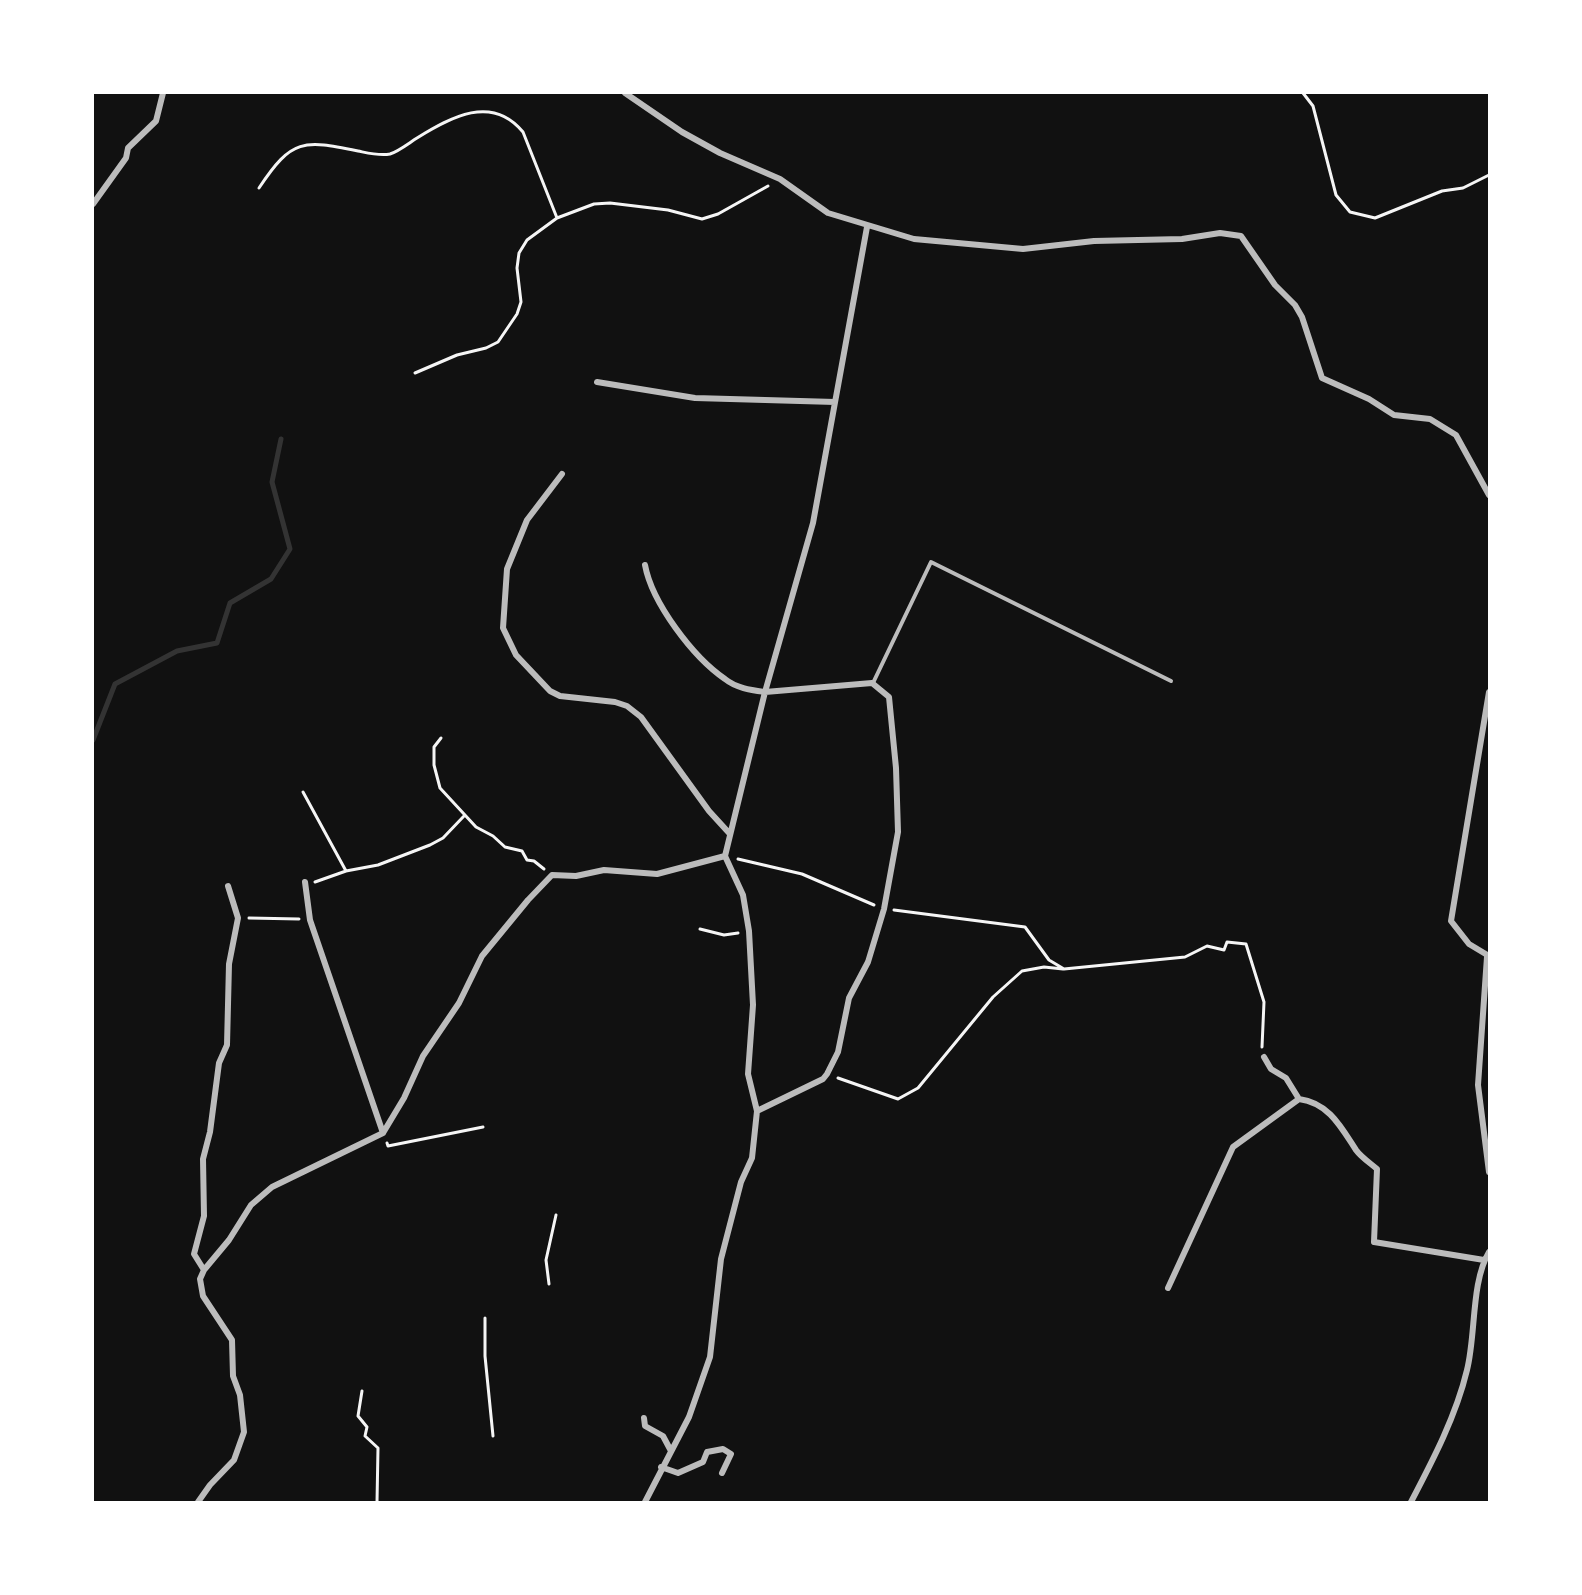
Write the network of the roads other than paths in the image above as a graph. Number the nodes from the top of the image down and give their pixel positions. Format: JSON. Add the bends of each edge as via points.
{"nodes":[{"id":1,"x":163,"y":93,"type":"edge"},
{"id":2,"x":625,"y":93,"type":"edge"},
{"id":3,"x":93,"y":204,"type":"edge"},
{"id":4,"x":867,"y":227,"type":"junction"},
{"id":5,"x":597,"y":382,"type":"dead end"},
{"id":6,"x":835,"y":402,"type":"junction"},
{"id":7,"x":562,"y":474,"type":"dead end"},
{"id":8,"x":1489,"y":495,"type":"edge"},
{"id":9,"x":645,"y":565,"type":"dead end"},
{"id":10,"x":1171,"y":681,"type":"dead end"},
{"id":11,"x":872,"y":683,"type":"junction"},
{"id":12,"x":765,"y":692,"type":"junction"},
{"id":13,"x":1489,"y":692,"type":"edge"},
{"id":14,"x":730,"y":834,"type":"junction"},
{"id":15,"x":725,"y":856,"type":"junction"},
{"id":16,"x":304,"y":882,"type":"road end"},
{"id":17,"x":228,"y":886,"type":"dead end"},
{"id":18,"x":1488,"y":956,"type":"edge"},
{"id":19,"x":1264,"y":1057,"type":"road end"},
{"id":20,"x":1299,"y":1099,"type":"junction"},
{"id":21,"x":757,"y":1111,"type":"junction"},
{"id":22,"x":383,"y":1133,"type":"junction"},
{"id":23,"x":1489,"y":1172,"type":"edge"},
{"id":24,"x":1489,"y":1252,"type":"edge"},
{"id":25,"x":1484,"y":1260,"type":"junction"},
{"id":26,"x":204,"y":1270,"type":"junction"},
{"id":27,"x":1168,"y":1288,"type":"dead end"},
{"id":28,"x":644,"y":1418,"type":"dead end"},
{"id":29,"x":671,"y":1451,"type":"junction"},
{"id":30,"x":661,"y":1467,"type":"junction"},
{"id":31,"x":722,"y":1473,"type":"dead end"},
{"id":32,"x":198,"y":1502,"type":"edge"},
{"id":33,"x":645,"y":1502,"type":"edge"},
{"id":34,"x":1411,"y":1502,"type":"edge"}],
"edges":[{"from":1,"to":3,"type":"street","via":[[156,121],[128,148],[126,158]]},
{"from":2,"to":4,"type":"street","via":[[682,132],[780,180],[828,213]]},
{"from":4,"to":6,"type":"street"},
{"from":4,"to":8,"type":"street","via":[[914,239],[1023,249],[1094,240],[1182,239],[1220,233],[1241,236],[1275,285],[1295,305],[1322,378],[1394,415],[1430,419],[1456,435]]},
{"from":5,"to":6,"type":"street","via":[[695,398]]},
{"from":6,"to":12,"type":"street","via":[[813,523]]},
{"from":7,"to":14,"type":"street","via":[[527,520],[507,569],[503,628],[516,655],[550,691],[560,696],[615,702],[641,717]]},
{"from":9,"to":12,"type":"street","via":[[660,605],[701,658],[726,681]]},
{"from":10,"to":11,"type":"lane","via":[[931,562]]},
{"from":11,"to":12,"type":"street"},
{"from":11,"to":21,"type":"street","via":[[889,697],[896,768],[898,832],[884,909],[868,962],[849,998],[838,1052],[827,1074]]},
{"from":12,"to":14,"type":"street"},
{"from":13,"to":18,"type":"street","via":[[1451,921],[1469,944]]},
{"from":14,"to":15,"type":"street"},
{"from":15,"to":21,"type":"street","via":[[742,895],[748,931],[753,1005],[747,1074]]},
{"from":15,"to":22,"type":"street","via":[[657,874],[604,870],[576,876],[552,875],[482,956]]},
{"from":16,"to":22,"type":"street","via":[[310,920]]},
{"from":17,"to":26,"type":"street","via":[[238,918],[229,964],[227,1045],[219,1063],[203,1159],[204,1216],[194,1254]]},
{"from":18,"to":23,"type":"street","via":[[1478,1084]]},
{"from":19,"to":20,"type":"street","via":[[1271,1069],[1286,1078]]},
{"from":20,"to":25,"type":"street","via":[[1328,1111],[1357,1151],[1377,1169],[1374,1242]]},
{"from":20,"to":27,"type":"street","via":[[1233,1147]]},
{"from":21,"to":29,"type":"street","via":[[752,1158],[741,1182],[721,1259],[710,1357],[689,1417]]},
{"from":22,"to":26,"type":"street","via":[[272,1187],[251,1205]]},
{"from":24,"to":25,"type":"street"},
{"from":25,"to":34,"type":"street","via":[[1467,1370],[1440,1445]]},
{"from":26,"to":32,"type":"street","via":[[200,1279],[203,1296],[232,1340],[233,1376],[240,1395],[244,1432],[234,1460]]},
{"from":28,"to":29,"type":"street","via":[[645,1426],[663,1436]]},
{"from":29,"to":30,"type":"street"},
{"from":30,"to":31,"type":"street","via":[[678,1473],[703,1462],[707,1452],[723,1449],[730,1454]]},
{"from":30,"to":33,"type":"street"}]}
